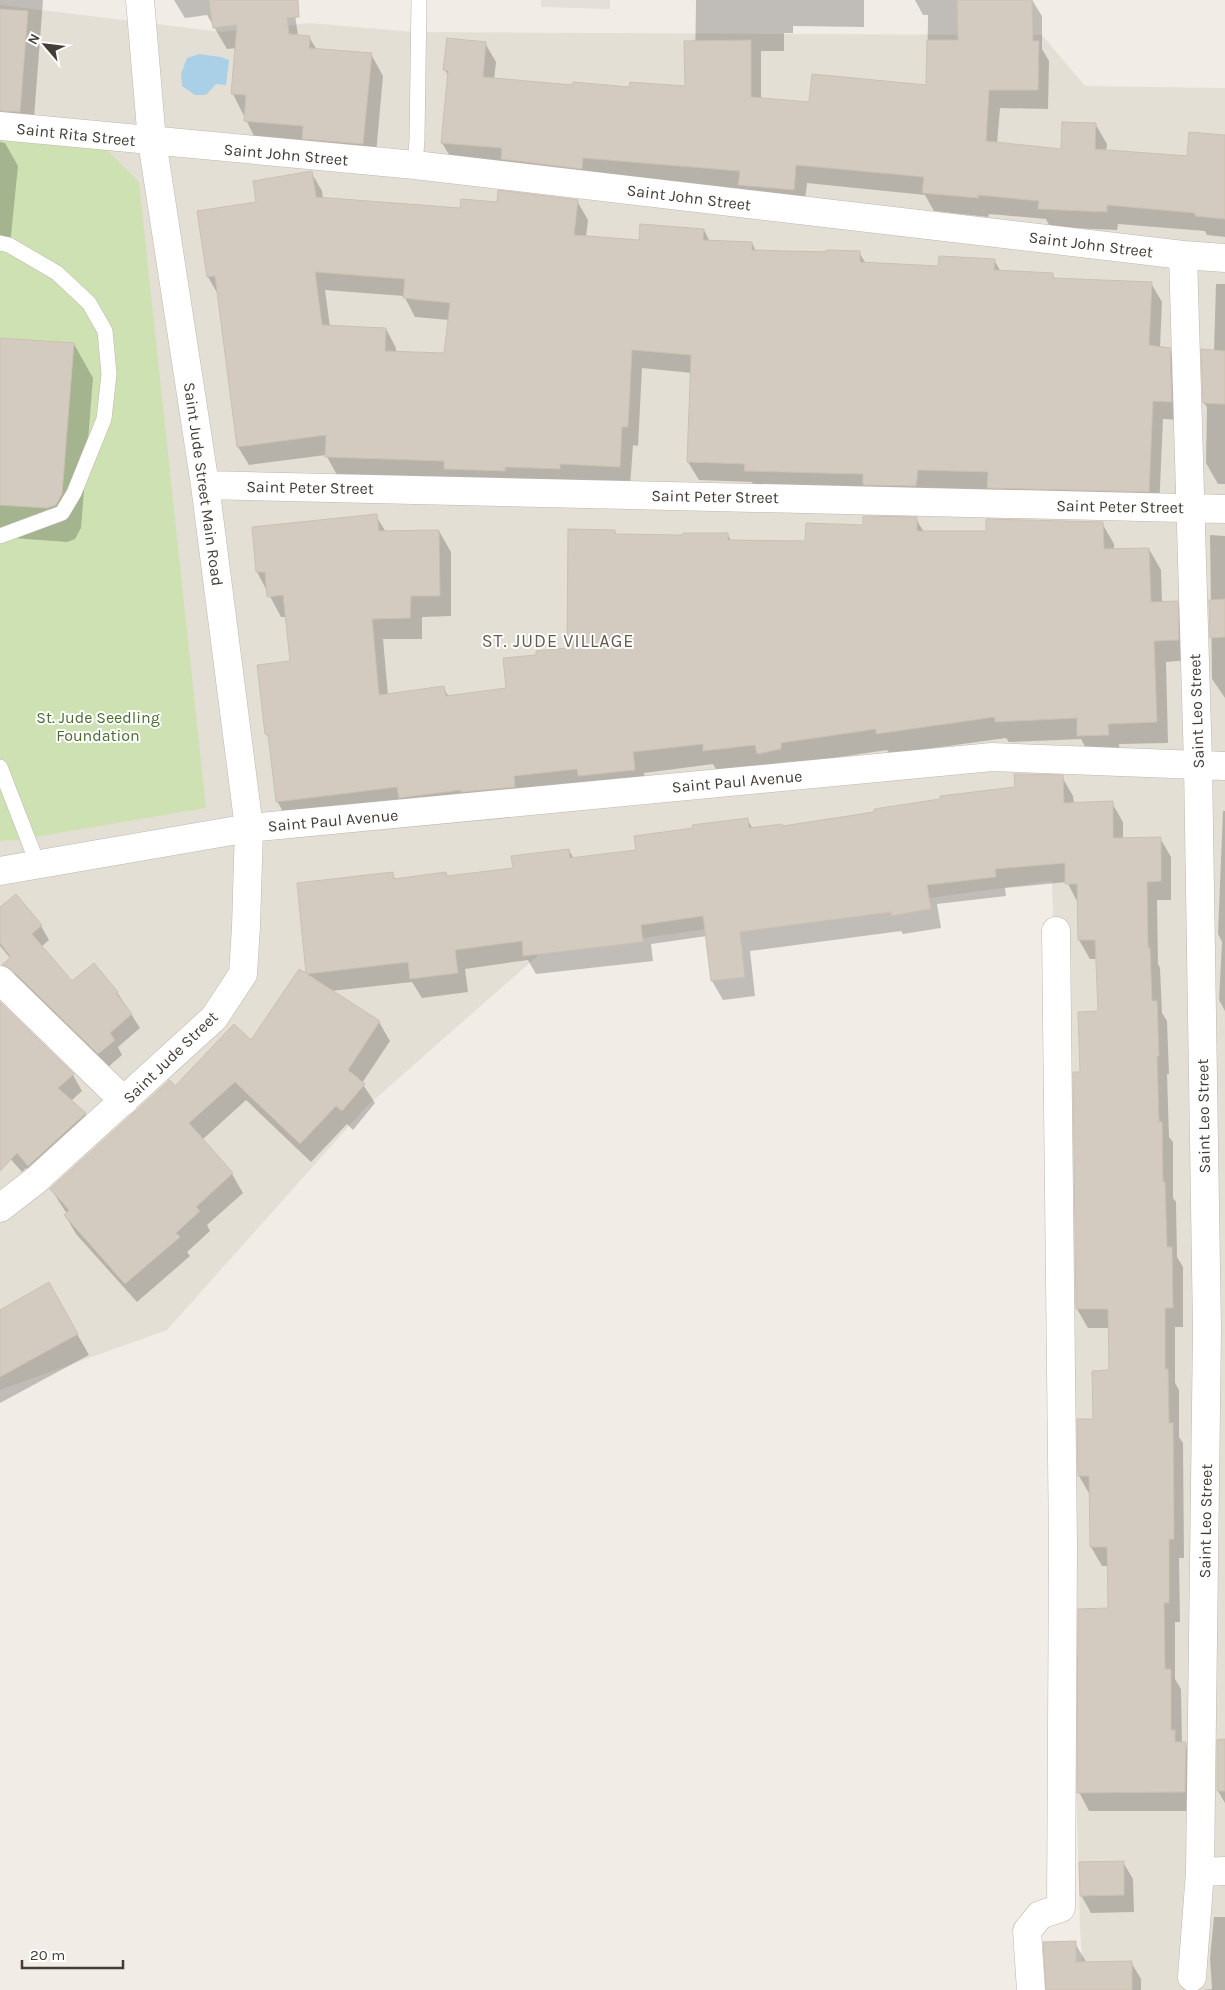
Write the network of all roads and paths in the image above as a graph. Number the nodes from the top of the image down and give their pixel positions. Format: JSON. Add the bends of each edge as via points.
{"nodes":[{"id":1,"x":140,"y":0,"type":"edge"},
{"id":2,"x":419,"y":0,"type":"edge"},
{"id":3,"x":0,"y":126,"type":"edge"},
{"id":4,"x":152,"y":141,"type":"junction"},
{"id":5,"x":415,"y":165,"type":"junction"},
{"id":6,"x":0,"y":243,"type":"edge"},
{"id":7,"x":1183,"y":255,"type":"junction"},
{"id":8,"x":1225,"y":258,"type":"edge"},
{"id":9,"x":206,"y":485,"type":"junction"},
{"id":10,"x":1190,"y":507,"type":"junction"},
{"id":11,"x":1225,"y":509,"type":"edge"},
{"id":12,"x":0,"y":536,"type":"edge"},
{"id":13,"x":1198,"y":764,"type":"junction"},
{"id":14,"x":1225,"y":766,"type":"edge"},
{"id":15,"x":0,"y":767,"type":"edge"},
{"id":16,"x":4,"y":790,"type":"edge"},
{"id":17,"x":249,"y":828,"type":"junction"},
{"id":18,"x":38,"y":865,"type":"junction"},
{"id":19,"x":0,"y":871,"type":"edge"},
{"id":20,"x":1056,"y":931,"type":"dead end"},
{"id":21,"x":0,"y":980,"type":"edge"},
{"id":22,"x":1213,"y":1034,"type":"edge"},
{"id":23,"x":124,"y":1100,"type":"junction"},
{"id":24,"x":0,"y":1208,"type":"edge"},
{"id":25,"x":1216,"y":1330,"type":"edge"},
{"id":26,"x":1215,"y":1578,"type":"edge"},
{"id":27,"x":1212,"y":1872,"type":"edge"},
{"id":28,"x":1192,"y":1977,"type":"dead end"},
{"id":29,"x":1031,"y":1990,"type":"edge"}],
"edges":[{"from":1,"to":4,"type":"street","name":"Saint Jude Street Main Road"},
{"from":2,"to":5,"type":"lane"},
{"from":3,"to":4,"type":"street","name":"Saint Rita Street"},
{"from":4,"to":5,"type":"street","name":"Saint John Street"},
{"from":4,"to":9,"type":"street","name":"Saint Jude Street Main Road"},
{"from":5,"to":7,"type":"street","name":"Saint John Street"},
{"from":6,"to":12,"type":"lane","via":[[57,273],[89,303],[105,331],[109,374],[104,419],[74,493],[62,513]]},
{"from":7,"to":8,"type":"street","name":"Saint John Street"},
{"from":7,"to":10,"type":"street","name":"Saint Leo Street"},
{"from":9,"to":10,"type":"street","name":"Saint Peter Street"},
{"from":9,"to":17,"type":"street","name":"Saint Jude Street Main Road"},
{"from":10,"to":11,"type":"street","name":"Saint Peter Street"},
{"from":10,"to":13,"type":"street","name":"Saint Leo Street"},
{"from":13,"to":14,"type":"street","name":"Saint Paul Avenue"},
{"from":13,"to":17,"type":"street","name":"Saint Paul Avenue","via":[[992,757]]},
{"from":13,"to":22,"type":"street","name":"Saint Leo Street"},
{"from":15,"to":16,"type":"lane"},
{"from":16,"to":18,"type":"lane"},
{"from":17,"to":18,"type":"street","name":"Saint Paul Avenue"},
{"from":17,"to":23,"type":"street","name":"Saint Jude Street","via":[[243,974],[214,1018]]},
{"from":18,"to":19,"type":"street","name":"Saint Paul Avenue"},
{"from":20,"to":29,"type":"street","via":[[1063,1546],[1061,1908],[1040,1915],[1028,1930]]},
{"from":21,"to":23,"type":"street"},
{"from":22,"to":25,"type":"street","name":"Saint Leo Street"},
{"from":23,"to":24,"type":"street","name":"Saint Jude Street","via":[[35,1181]]},
{"from":25,"to":26,"type":"street","name":"Saint Leo Street"},
{"from":26,"to":27,"type":"street","name":"Saint Leo Street"},
{"from":27,"to":28,"type":"street","name":"Saint Leo Street"}]}
